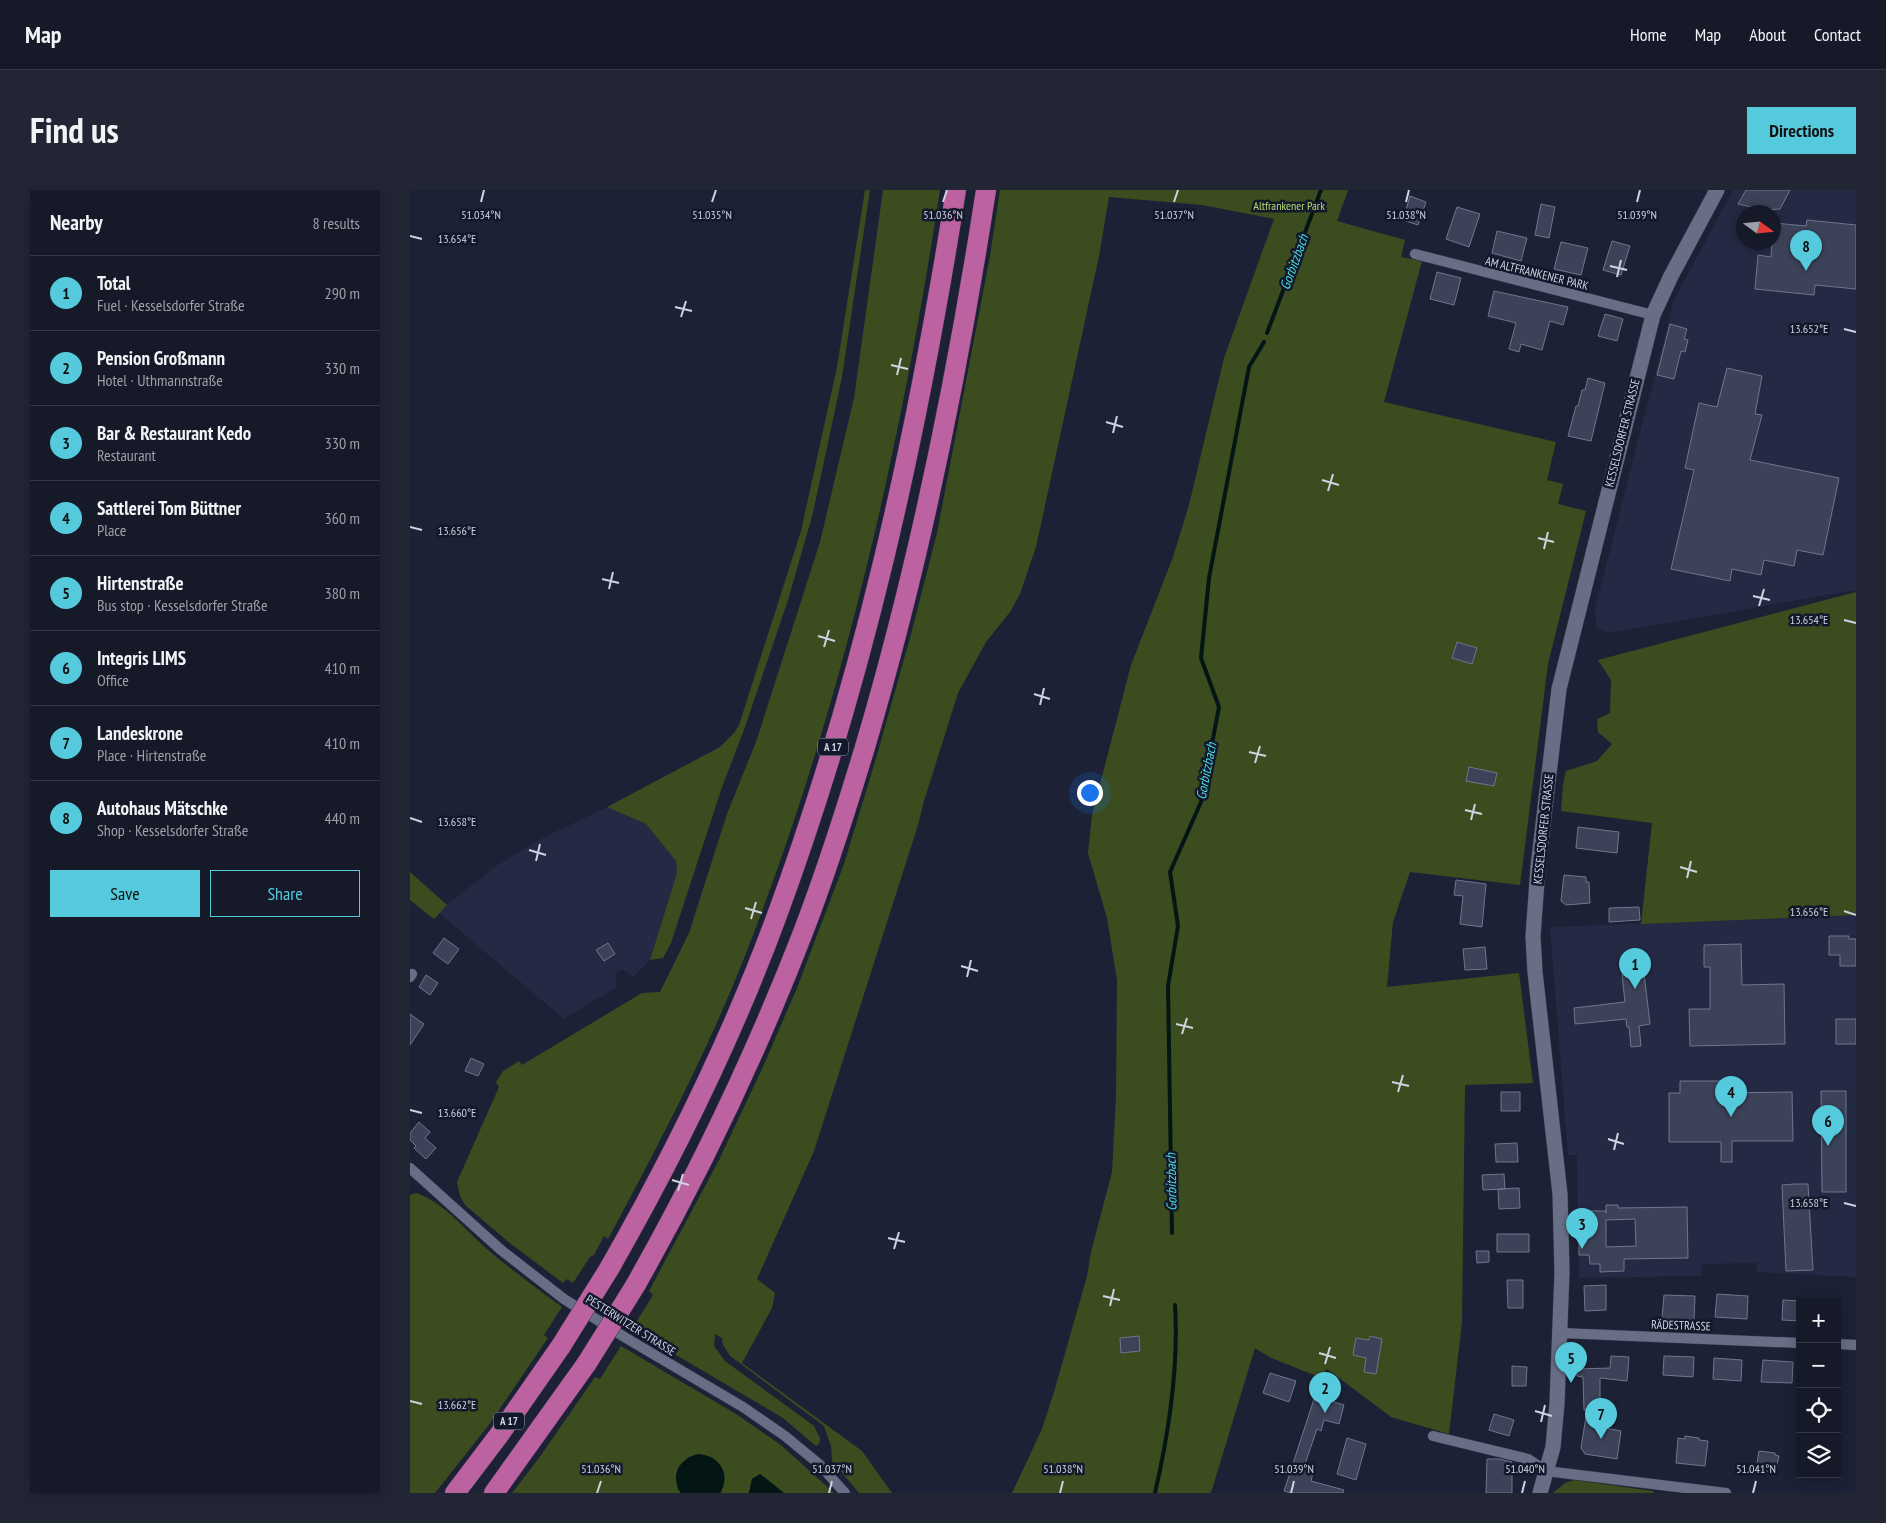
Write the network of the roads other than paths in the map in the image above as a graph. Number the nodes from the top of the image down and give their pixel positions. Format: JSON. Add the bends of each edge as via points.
{"nodes":[{"id":1,"x":956,"y":190,"type":"edge"},
{"id":2,"x":986,"y":190,"type":"edge"},
{"id":3,"x":1717,"y":190,"type":"edge"},
{"id":4,"x":1415,"y":254,"type":"dead end"},
{"id":5,"x":1653,"y":315,"type":"junction"},
{"id":6,"x":410,"y":1168,"type":"edge"},
{"id":7,"x":1561,"y":1333,"type":"junction"},
{"id":8,"x":1796,"y":1343,"type":"edge"},
{"id":9,"x":1841,"y":1344,"type":"edge"},
{"id":10,"x":1856,"y":1345,"type":"edge"},
{"id":11,"x":1433,"y":1436,"type":"dead end"},
{"id":12,"x":1546,"y":1471,"type":"junction"},
{"id":13,"x":1668,"y":1490,"type":"edge"},
{"id":14,"x":455,"y":1493,"type":"edge"},
{"id":15,"x":494,"y":1493,"type":"edge"},
{"id":16,"x":845,"y":1493,"type":"edge"},
{"id":17,"x":1540,"y":1493,"type":"edge"},
{"id":18,"x":1726,"y":1493,"type":"edge"}],
"edges":[{"from":1,"to":14,"type":"highway","number":"A 17","bridge":true,"via":[[924,375],[885,553],[851,687],[775,920],[717,1061],[640,1216],[561,1346]]},
{"from":2,"to":15,"type":"highway","number":"A 17","bridge":true,"via":[[957,362],[915,561],[882,690],[804,932],[746,1072],[636,1286],[587,1363]]},
{"from":3,"to":5,"type":"main road","name":"KESSELSDORFER STRASSE"},
{"from":4,"to":5,"type":"street","name":"AM ALTFRANKENER PARK"},
{"from":5,"to":7,"type":"main road","name":"KESSELSDORFER STRASSE","via":[[1558,689],[1538,867],[1533,945],[1560,1194]]},
{"from":6,"to":16,"type":"street","name":"PESTERWITZER STRASSE","via":[[501,1250],[564,1298],[785,1436],[819,1464]]},
{"from":7,"to":8,"type":"street","name":"RÄDESTRASSE"},
{"from":7,"to":12,"type":"main road","name":"KESSELSDORFER STRASSE","via":[[1554,1438]]},
{"from":9,"to":10,"type":"street"},
{"from":11,"to":12,"type":"street","via":[[1528,1459]]},
{"from":12,"to":13,"type":"street"},
{"from":12,"to":17,"type":"main road","name":"KESSELSDORFER STRASSE"},
{"from":13,"to":18,"type":"street"}]}
